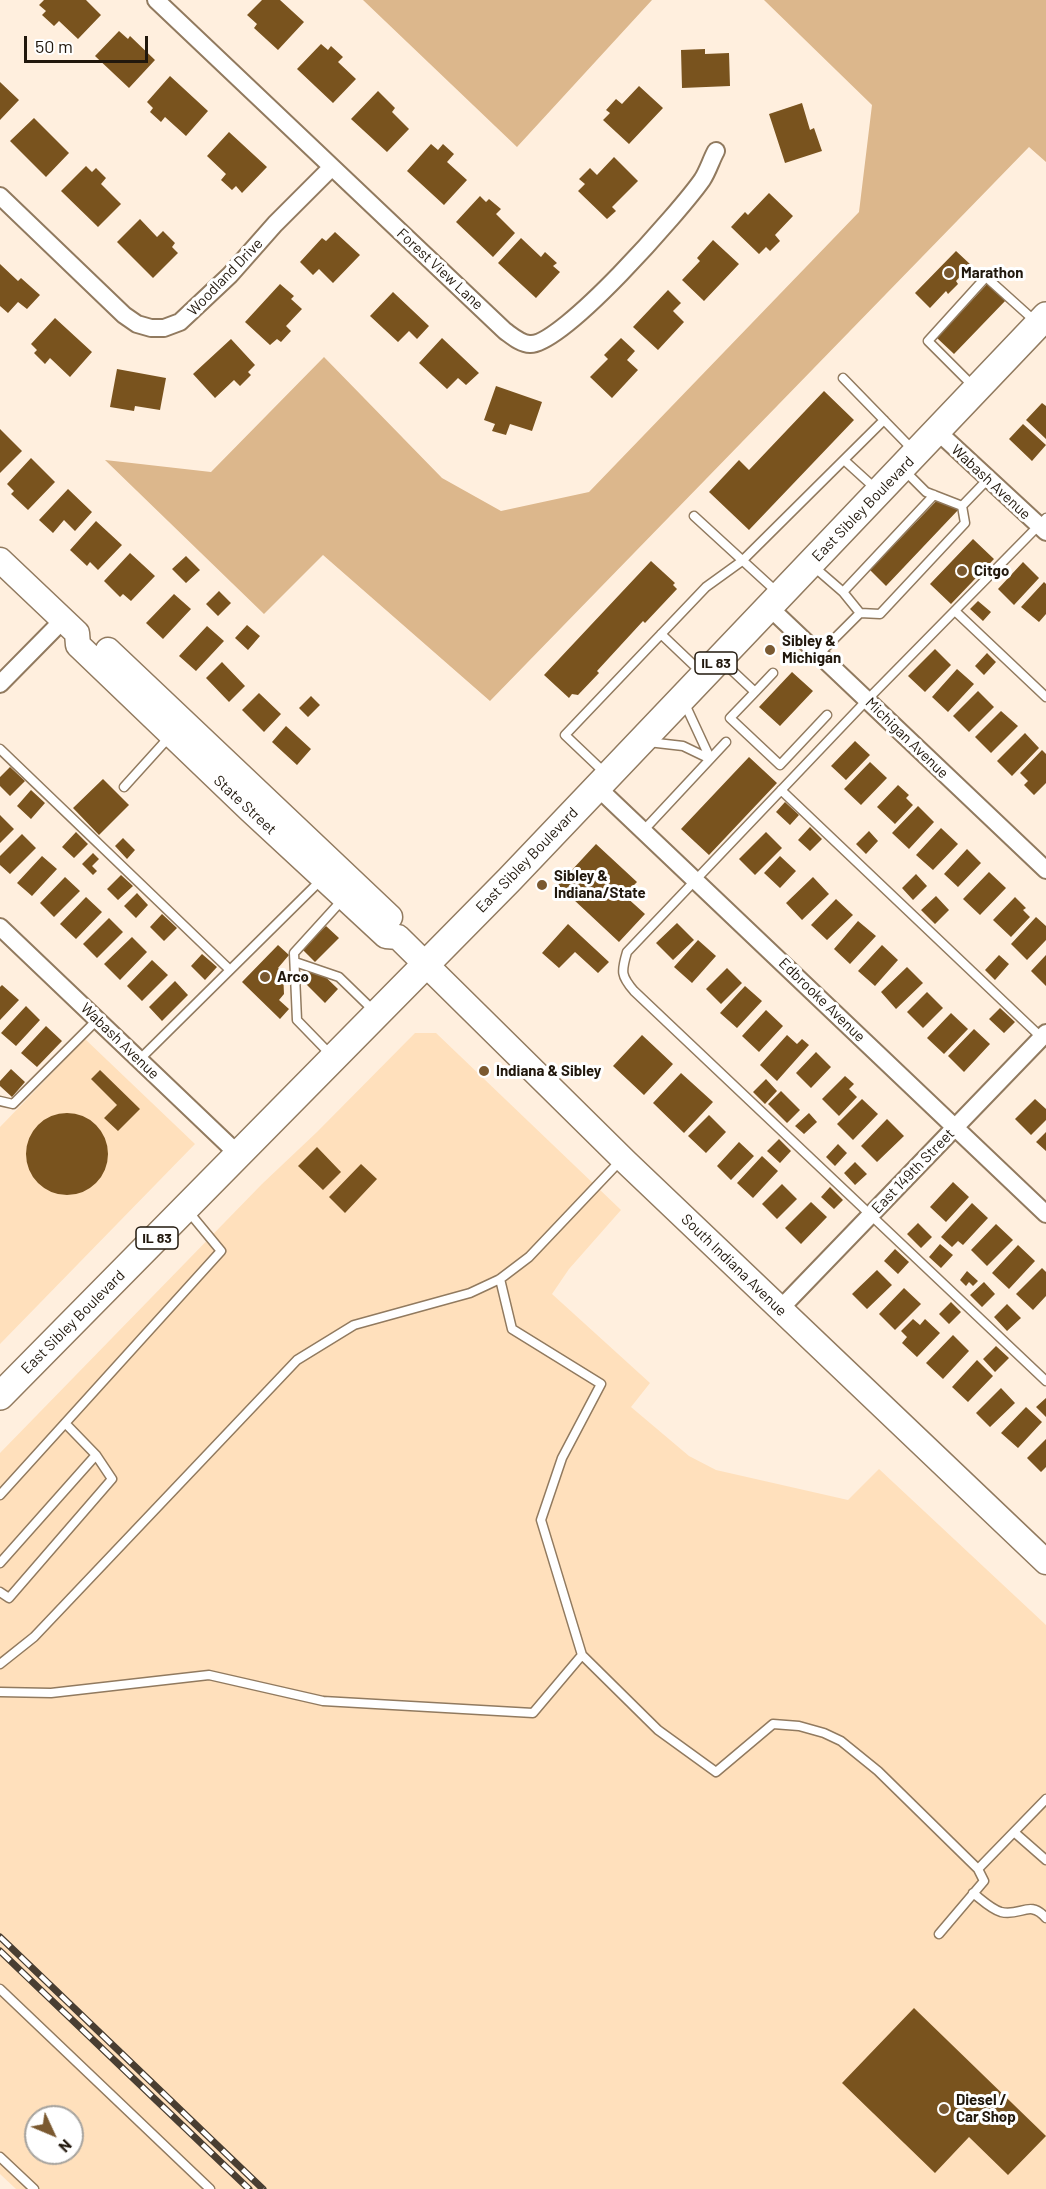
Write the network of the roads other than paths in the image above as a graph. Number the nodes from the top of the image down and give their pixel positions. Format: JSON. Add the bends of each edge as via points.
{"nodes":[{"id":1,"x":156,"y":0,"type":"edge"},
{"id":2,"x":716,"y":151,"type":"dead end"},
{"id":3,"x":332,"y":167,"type":"junction"},
{"id":4,"x":0,"y":196,"type":"edge"},
{"id":5,"x":1042,"y":320,"type":"edge"},
{"id":6,"x":843,"y":378,"type":"dead end"},
{"id":7,"x":977,"y":389,"type":"junction"},
{"id":8,"x":884,"y":420,"type":"junction"},
{"id":9,"x":937,"y":431,"type":"junction"},
{"id":10,"x":844,"y":460,"type":"junction"},
{"id":11,"x":909,"y":460,"type":"junction"},
{"id":12,"x":988,"y":479,"type":"junction"},
{"id":13,"x":879,"y":492,"type":"junction"},
{"id":14,"x":934,"y":495,"type":"junction"},
{"id":15,"x":962,"y":506,"type":"junction"},
{"id":16,"x":694,"y":516,"type":"dead end"},
{"id":17,"x":1044,"y":526,"type":"edge"},
{"id":18,"x":0,"y":560,"type":"edge"},
{"id":19,"x":742,"y":561,"type":"junction"},
{"id":20,"x":810,"y":564,"type":"junction"},
{"id":21,"x":843,"y":592,"type":"junction"},
{"id":22,"x":774,"y":601,"type":"junction"},
{"id":23,"x":955,"y":611,"type":"junction"},
{"id":24,"x":860,"y":613,"type":"junction"},
{"id":25,"x":70,"y":626,"type":"junction"},
{"id":26,"x":661,"y":634,"type":"junction"},
{"id":27,"x":819,"y":654,"type":"junction"},
{"id":28,"x":712,"y":667,"type":"junction"},
{"id":29,"x":773,"y":673,"type":"dead end"},
{"id":30,"x":0,"y":684,"type":"edge"},
{"id":31,"x":755,"y":692,"type":"junction"},
{"id":32,"x":1046,"y":697,"type":"edge"},
{"id":33,"x":682,"y":698,"type":"junction"},
{"id":34,"x":867,"y":700,"type":"junction"},
{"id":35,"x":827,"y":716,"type":"dead end"},
{"id":36,"x":171,"y":735,"type":"junction"},
{"id":37,"x":641,"y":741,"type":"junction"},
{"id":38,"x":726,"y":742,"type":"dead end"},
{"id":39,"x":0,"y":749,"type":"edge"},
{"id":40,"x":710,"y":759,"type":"junction"},
{"id":41,"x":603,"y":782,"type":"junction"},
{"id":42,"x":124,"y":787,"type":"dead end"},
{"id":43,"x":782,"y":790,"type":"junction"},
{"id":44,"x":643,"y":831,"type":"junction"},
{"id":45,"x":1046,"y":870,"type":"edge"},
{"id":46,"x":323,"y":878,"type":"junction"},
{"id":47,"x":695,"y":880,"type":"junction"},
{"id":48,"x":344,"y":898,"type":"junction"},
{"id":49,"x":0,"y":927,"type":"edge"},
{"id":50,"x":398,"y":931,"type":"junction"},
{"id":51,"x":295,"y":962,"type":"junction"},
{"id":52,"x":425,"y":965,"type":"junction"},
{"id":53,"x":230,"y":970,"type":"junction"},
{"id":54,"x":377,"y":1015,"type":"junction"},
{"id":55,"x":97,"y":1020,"type":"junction"},
{"id":56,"x":1044,"y":1037,"type":"edge"},
{"id":57,"x":334,"y":1059,"type":"junction"},
{"id":58,"x":140,"y":1060,"type":"junction"},
{"id":59,"x":0,"y":1101,"type":"edge"},
{"id":60,"x":955,"y":1127,"type":"junction"},
{"id":61,"x":239,"y":1155,"type":"junction"},
{"id":62,"x":622,"y":1158,"type":"junction"},
{"id":63,"x":186,"y":1208,"type":"junction"},
{"id":64,"x":1046,"y":1214,"type":"edge"},
{"id":65,"x":871,"y":1215,"type":"junction"},
{"id":66,"x":500,"y":1279,"type":"junction"},
{"id":67,"x":780,"y":1309,"type":"junction"},
{"id":68,"x":1046,"y":1381,"type":"edge"},
{"id":69,"x":0,"y":1396,"type":"edge"},
{"id":70,"x":65,"y":1423,"type":"junction"},
{"id":71,"x":96,"y":1455,"type":"junction"},
{"id":72,"x":0,"y":1495,"type":"edge"},
{"id":73,"x":1046,"y":1562,"type":"edge"},
{"id":74,"x":0,"y":1563,"type":"edge"},
{"id":75,"x":0,"y":1592,"type":"edge"},
{"id":76,"x":582,"y":1655,"type":"junction"},
{"id":77,"x":0,"y":1664,"type":"edge"},
{"id":78,"x":0,"y":1692,"type":"edge"},
{"id":79,"x":1046,"y":1799,"type":"edge"},
{"id":80,"x":1014,"y":1832,"type":"junction"},
{"id":81,"x":1046,"y":1860,"type":"edge"},
{"id":82,"x":978,"y":1869,"type":"junction"},
{"id":83,"x":973,"y":1893,"type":"junction"},
{"id":84,"x":1046,"y":1918,"type":"edge"},
{"id":85,"x":939,"y":1934,"type":"dead end"},
{"id":86,"x":0,"y":1989,"type":"edge"},
{"id":87,"x":0,"y":2157,"type":"edge"},
{"id":88,"x":34,"y":2189,"type":"edge"},
{"id":89,"x":210,"y":2189,"type":"edge"}],
"edges":[{"from":1,"to":3,"type":"street","name":"Forest View Lane"},
{"from":2,"to":3,"type":"street","name":"Forest View Lane","via":[[703,178],[672,218],[606,288],[561,330],[530,344],[505,331]]},
{"from":3,"to":4,"type":"street","name":"Woodland Drive","via":[[189,314],[164,328],[137,324],[124,315]]},
{"from":5,"to":7,"type":"main road","name":"East Sibley Boulevard","number":"IL 83"},
{"from":5,"to":7,"type":"lane","via":[[986,277],[928,341]]},
{"from":6,"to":8,"type":"lane"},
{"from":7,"to":9,"type":"main road","name":"East Sibley Boulevard","number":"IL 83"},
{"from":8,"to":10,"type":"lane"},
{"from":8,"to":11,"type":"lane"},
{"from":9,"to":11,"type":"main road","name":"East Sibley Boulevard","number":"IL 83"},
{"from":9,"to":12,"type":"street","name":"Wabash Avenue"},
{"from":10,"to":13,"type":"lane"},
{"from":10,"to":19,"type":"lane"},
{"from":11,"to":13,"type":"main road","name":"East Sibley Boulevard","number":"IL 83"},
{"from":11,"to":14,"type":"lane","via":[[926,492]]},
{"from":12,"to":15,"type":"lane"},
{"from":12,"to":17,"type":"street","name":"Wabash Avenue"},
{"from":13,"to":20,"type":"main road","name":"East Sibley Boulevard","number":"IL 83"},
{"from":14,"to":15,"type":"lane"},
{"from":14,"to":21,"type":"lane"},
{"from":15,"to":24,"type":"lane","via":[[965,523],[880,614]]},
{"from":16,"to":19,"type":"lane"},
{"from":17,"to":23,"type":"lane"},
{"from":18,"to":25,"type":"main road","name":"State Street"},
{"from":19,"to":22,"type":"lane"},
{"from":19,"to":26,"type":"lane","via":[[706,587]]},
{"from":20,"to":21,"type":"lane"},
{"from":20,"to":22,"type":"main road","name":"East Sibley Boulevard","number":"IL 83"},
{"from":21,"to":24,"type":"lane"},
{"from":22,"to":27,"type":"street","name":"Michigan Avenue"},
{"from":22,"to":28,"type":"main road","name":"East Sibley Boulevard","number":"IL 83"},
{"from":23,"to":32,"type":"lane"},
{"from":23,"to":34,"type":"lane"},
{"from":24,"to":27,"type":"lane"},
{"from":25,"to":30,"type":"street"},
{"from":25,"to":36,"type":"main road","name":"State Street","via":[[78,645]]},
{"from":25,"to":50,"type":"main road","name":"State Street","via":[[93,636]]},
{"from":26,"to":28,"type":"lane"},
{"from":26,"to":41,"type":"lane","via":[[565,735]]},
{"from":27,"to":34,"type":"street","name":"Michigan Avenue"},
{"from":28,"to":31,"type":"lane"},
{"from":28,"to":33,"type":"main road","name":"East Sibley Boulevard","number":"IL 83"},
{"from":29,"to":31,"type":"lane"},
{"from":31,"to":35,"type":"lane","via":[[730,718],[780,765]]},
{"from":33,"to":37,"type":"main road","name":"East Sibley Boulevard","number":"IL 83"},
{"from":33,"to":40,"type":"lane"},
{"from":34,"to":43,"type":"lane"},
{"from":34,"to":45,"type":"street","name":"Michigan Avenue"},
{"from":36,"to":42,"type":"lane"},
{"from":36,"to":46,"type":"main road","name":"State Street"},
{"from":37,"to":40,"type":"lane","via":[[683,746]]},
{"from":37,"to":41,"type":"main road","name":"East Sibley Boulevard","number":"IL 83"},
{"from":38,"to":40,"type":"lane"},
{"from":39,"to":53,"type":"lane"},
{"from":40,"to":44,"type":"lane"},
{"from":41,"to":44,"type":"street","name":"Edbrooke Avenue"},
{"from":41,"to":52,"type":"main road","name":"East Sibley Boulevard","number":"IL 83"},
{"from":43,"to":47,"type":"lane"},
{"from":43,"to":56,"type":"lane"},
{"from":44,"to":47,"type":"street","name":"Edbrooke Avenue"},
{"from":46,"to":48,"type":"main road","name":"State Street"},
{"from":46,"to":53,"type":"lane"},
{"from":47,"to":60,"type":"street","name":"Edbrooke Avenue"},
{"from":47,"to":65,"type":"lane","via":[[627,952],[622,967],[624,979]]},
{"from":48,"to":50,"type":"main road","name":"State Street","via":[[386,936]]},
{"from":48,"to":51,"type":"lane","via":[[294,952]]},
{"from":49,"to":55,"type":"street","name":"Wabash Avenue"},
{"from":50,"to":52,"type":"main road","name":"State Street"},
{"from":51,"to":54,"type":"lane","via":[[339,977]]},
{"from":51,"to":57,"type":"lane","via":[[297,1020]]},
{"from":52,"to":54,"type":"main road","name":"East Sibley Boulevard","number":"IL 83"},
{"from":52,"to":62,"type":"main road","name":"South Indiana Avenue"},
{"from":53,"to":58,"type":"lane"},
{"from":54,"to":57,"type":"main road","name":"East Sibley Boulevard","number":"IL 83"},
{"from":55,"to":58,"type":"street","name":"Wabash Avenue"},
{"from":55,"to":59,"type":"lane","via":[[13,1104]]},
{"from":56,"to":60,"type":"street","name":"East 149th Street"},
{"from":57,"to":61,"type":"main road","name":"East Sibley Boulevard","number":"IL 83"},
{"from":58,"to":61,"type":"street","name":"Wabash Avenue"},
{"from":60,"to":64,"type":"street","name":"Edbrooke Avenue"},
{"from":60,"to":65,"type":"street","name":"East 149th Street"},
{"from":61,"to":63,"type":"main road","name":"East Sibley Boulevard","number":"IL 83"},
{"from":62,"to":66,"type":"lane","via":[[530,1257]]},
{"from":62,"to":67,"type":"main road","name":"South Indiana Avenue"},
{"from":63,"to":69,"type":"main road","name":"East Sibley Boulevard","number":"IL 83"},
{"from":63,"to":70,"type":"lane","via":[[221,1251]]},
{"from":65,"to":67,"type":"street","name":"East 149th Street"},
{"from":65,"to":68,"type":"lane"},
{"from":66,"to":76,"type":"lane","via":[[512,1329],[601,1384],[562,1458],[541,1520]]},
{"from":66,"to":77,"type":"lane","via":[[470,1293],[354,1325],[297,1360],[34,1637]]},
{"from":67,"to":73,"type":"main road","name":"South Indiana Avenue"},
{"from":70,"to":71,"type":"lane"},
{"from":70,"to":72,"type":"lane"},
{"from":71,"to":74,"type":"lane"},
{"from":71,"to":75,"type":"lane","via":[[112,1479],[9,1598]]},
{"from":76,"to":78,"type":"lane","via":[[533,1713],[323,1701],[209,1675],[51,1693]]},
{"from":76,"to":82,"type":"lane","via":[[658,1730],[716,1772],[773,1724],[799,1726],[841,1741],[878,1771]]},
{"from":79,"to":80,"type":"lane"},
{"from":80,"to":81,"type":"lane"},
{"from":80,"to":82,"type":"lane"},
{"from":82,"to":83,"type":"lane","via":[[984,1881]]},
{"from":83,"to":84,"type":"lane","via":[[1002,1912],[1030,1908],[1039,1910]]},
{"from":83,"to":85,"type":"lane"},
{"from":86,"to":89,"type":"lane"},
{"from":87,"to":88,"type":"lane"}]}
